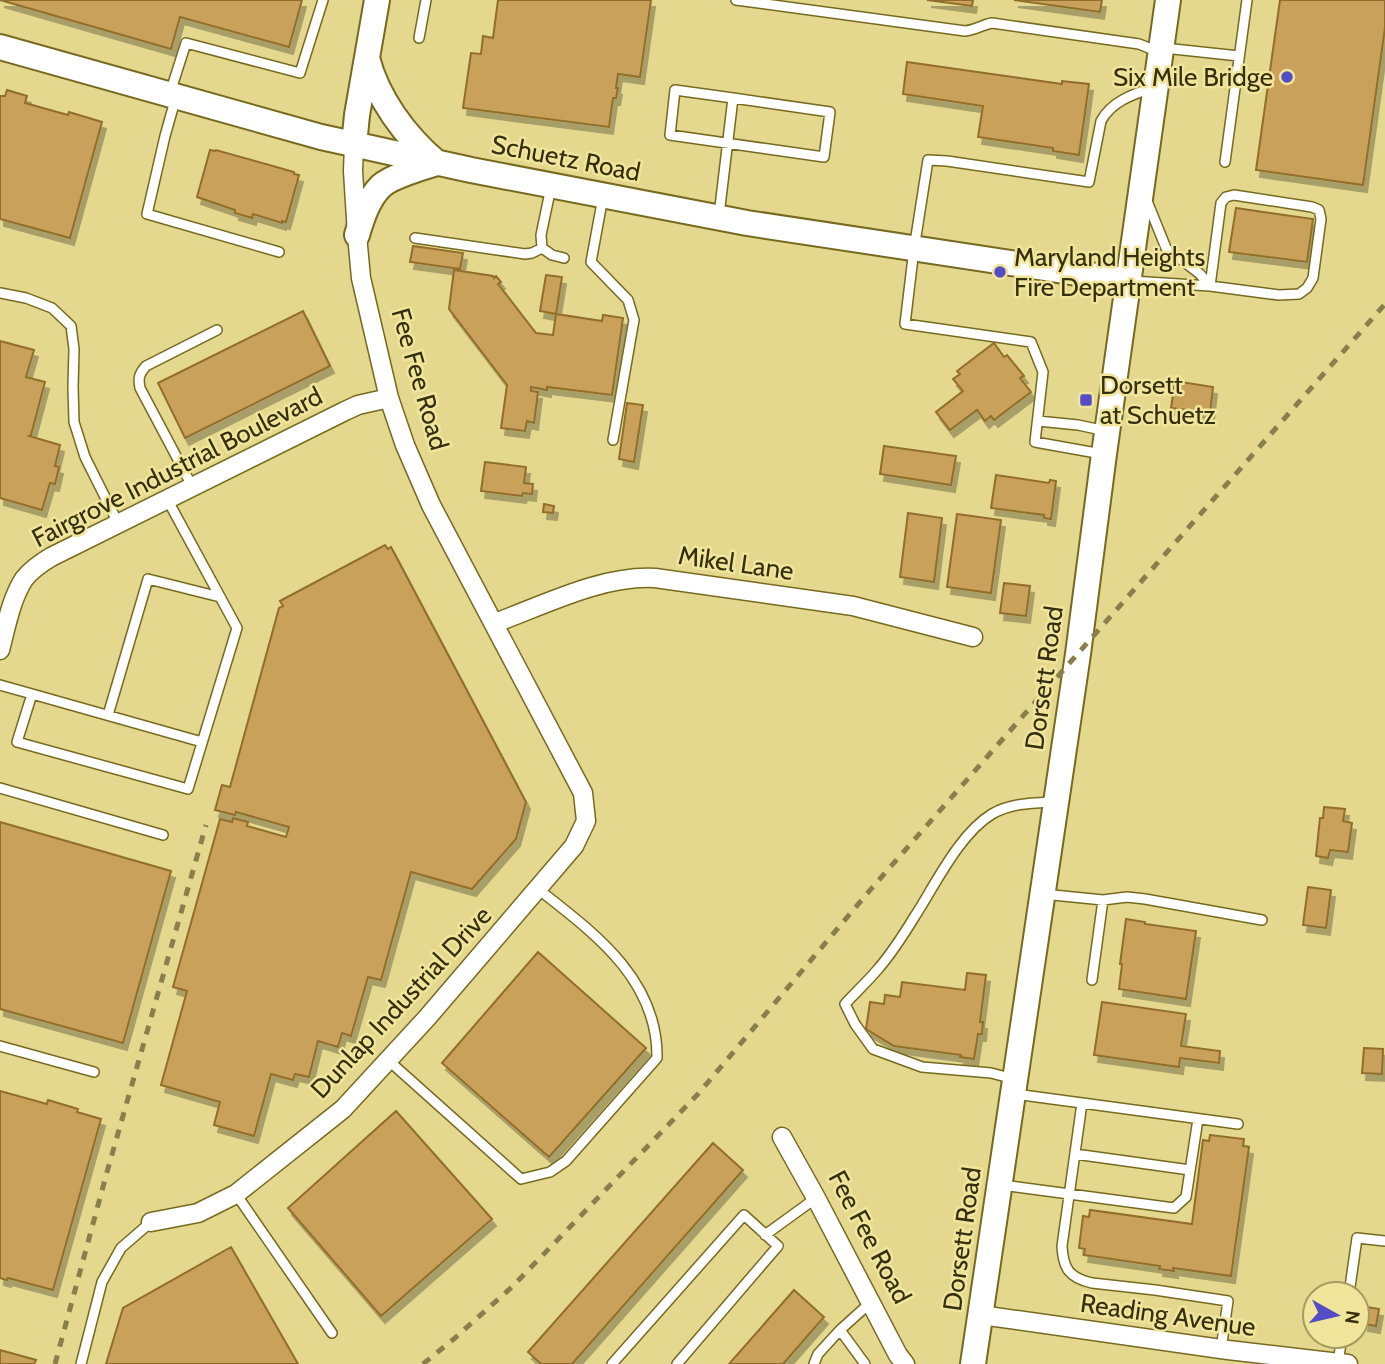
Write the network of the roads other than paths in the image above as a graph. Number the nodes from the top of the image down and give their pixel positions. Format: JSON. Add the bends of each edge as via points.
{"nodes":[{"id":1,"x":323,"y":0,"type":"edge"},
{"id":2,"x":377,"y":0,"type":"edge"},
{"id":3,"x":426,"y":0,"type":"edge"},
{"id":4,"x":736,"y":0,"type":"edge"},
{"id":5,"x":1168,"y":0,"type":"edge"},
{"id":6,"x":1247,"y":0,"type":"edge"},
{"id":7,"x":419,"y":38,"type":"dead end"},
{"id":8,"x":0,"y":47,"type":"edge"},
{"id":9,"x":1161,"y":50,"type":"junction"},
{"id":10,"x":367,"y":55,"type":"junction"},
{"id":11,"x":1239,"y":57,"type":"junction"},
{"id":12,"x":1157,"y":87,"type":"junction"},
{"id":13,"x":173,"y":94,"type":"junction"},
{"id":14,"x":733,"y":99,"type":"junction"},
{"id":15,"x":728,"y":144,"type":"junction"},
{"id":16,"x":354,"y":145,"type":"junction"},
{"id":17,"x":1225,"y":162,"type":"dead end"},
{"id":18,"x":438,"y":163,"type":"junction"},
{"id":19,"x":552,"y":185,"type":"junction"},
{"id":20,"x":1143,"y":189,"type":"junction"},
{"id":21,"x":604,"y":195,"type":"junction"},
{"id":22,"x":719,"y":217,"type":"junction"},
{"id":23,"x":356,"y":235,"type":"junction"},
{"id":24,"x":415,"y":238,"type":"dead end"},
{"id":25,"x":542,"y":248,"type":"junction"},
{"id":26,"x":914,"y":249,"type":"junction"},
{"id":27,"x":279,"y":252,"type":"dead end"},
{"id":28,"x":564,"y":258,"type":"dead end"},
{"id":29,"x":1130,"y":281,"type":"junction"},
{"id":30,"x":1210,"y":286,"type":"junction"},
{"id":31,"x":0,"y":293,"type":"edge"},
{"id":32,"x":217,"y":330,"type":"dead end"},
{"id":33,"x":389,"y":398,"type":"junction"},
{"id":34,"x":1038,"y":421,"type":"junction"},
{"id":35,"x":613,"y":440,"type":"dead end"},
{"id":36,"x":1106,"y":443,"type":"junction"},
{"id":37,"x":192,"y":486,"type":"junction"},
{"id":38,"x":167,"y":499,"type":"junction"},
{"id":39,"x":118,"y":523,"type":"junction"},
{"id":40,"x":220,"y":597,"type":"junction"},
{"id":41,"x":4,"y":619,"type":"edge"},
{"id":42,"x":495,"y":624,"type":"junction"},
{"id":43,"x":973,"y":637,"type":"dead end"},
{"id":44,"x":0,"y":650,"type":"edge"},
{"id":45,"x":0,"y":685,"type":"edge"},
{"id":46,"x":32,"y":694,"type":"junction"},
{"id":47,"x":108,"y":715,"type":"junction"},
{"id":48,"x":202,"y":742,"type":"junction"},
{"id":49,"x":0,"y":788,"type":"edge"},
{"id":50,"x":1056,"y":802,"type":"junction"},
{"id":51,"x":586,"y":821,"type":"joint"},
{"id":52,"x":163,"y":835,"type":"dead end"},
{"id":53,"x":538,"y":889,"type":"junction"},
{"id":54,"x":1042,"y":894,"type":"junction"},
{"id":55,"x":1103,"y":900,"type":"junction"},
{"id":56,"x":1262,"y":920,"type":"dead end"},
{"id":57,"x":1091,"y":980,"type":"dead end"},
{"id":58,"x":0,"y":1046,"type":"edge"},
{"id":59,"x":388,"y":1060,"type":"junction"},
{"id":60,"x":94,"y":1072,"type":"dead end"},
{"id":61,"x":1014,"y":1086,"type":"junction"},
{"id":62,"x":1082,"y":1103,"type":"junction"},
{"id":63,"x":1198,"y":1119,"type":"junction"},
{"id":64,"x":1238,"y":1124,"type":"dead end"},
{"id":65,"x":782,"y":1138,"type":"dead end"},
{"id":66,"x":1075,"y":1154,"type":"junction"},
{"id":67,"x":1190,"y":1170,"type":"junction"},
{"id":68,"x":1000,"y":1185,"type":"junction"},
{"id":69,"x":236,"y":1194,"type":"junction"},
{"id":70,"x":1069,"y":1195,"type":"junction"},
{"id":71,"x":816,"y":1198,"type":"junction"},
{"id":72,"x":151,"y":1222,"type":"joint"},
{"id":73,"x":765,"y":1235,"type":"junction"},
{"id":74,"x":1385,"y":1241,"type":"edge"},
{"id":75,"x":1351,"y":1280,"type":"edge"},
{"id":76,"x":870,"y":1303,"type":"junction"},
{"id":77,"x":981,"y":1315,"type":"junction"},
{"id":78,"x":841,"y":1330,"type":"junction"},
{"id":79,"x":332,"y":1333,"type":"dead end"},
{"id":80,"x":1221,"y":1349,"type":"junction"},
{"id":81,"x":1343,"y":1363,"type":"edge"},
{"id":82,"x":81,"y":1364,"type":"edge"},
{"id":83,"x":612,"y":1364,"type":"edge"},
{"id":84,"x":677,"y":1364,"type":"edge"},
{"id":85,"x":814,"y":1364,"type":"edge"},
{"id":86,"x":865,"y":1364,"type":"edge"},
{"id":87,"x":905,"y":1364,"type":"edge"},
{"id":88,"x":973,"y":1364,"type":"edge"}],
"edges":[{"from":1,"to":13,"type":"lane","via":[[300,73],[186,43]]},
{"from":2,"to":10,"type":"main road","name":"Fee Fee Road"},
{"from":3,"to":7,"type":"lane"},
{"from":4,"to":9,"type":"lane","via":[[965,31],[992,23]]},
{"from":5,"to":9,"type":"main road","name":"Dorsett Road"},
{"from":6,"to":11,"type":"lane"},
{"from":8,"to":13,"type":"main road","name":"Schuetz Road"},
{"from":9,"to":11,"type":"lane"},
{"from":9,"to":12,"type":"main road","name":"Dorsett Road"},
{"from":10,"to":16,"type":"main road","name":"Fee Fee Road"},
{"from":10,"to":18,"type":"main road","via":[[388,107]]},
{"from":11,"to":17,"type":"lane"},
{"from":12,"to":20,"type":"main road","name":"Dorsett Road"},
{"from":12,"to":26,"type":"lane","via":[[1128,96],[1104,115],[1089,182],[928,160]]},
{"from":13,"to":16,"type":"main road","name":"Schuetz Road"},
{"from":13,"to":27,"type":"lane","via":[[147,214]]},
{"from":14,"to":15,"type":"lane"},
{"from":14,"to":15,"type":"lane","via":[[675,90],[670,135]]},
{"from":14,"to":15,"type":"lane","via":[[830,112],[824,157]]},
{"from":15,"to":22,"type":"lane"},
{"from":16,"to":18,"type":"main road","name":"Schuetz Road"},
{"from":16,"to":23,"type":"street","name":"Fee Fee Road"},
{"from":18,"to":19,"type":"main road","name":"Schuetz Road"},
{"from":18,"to":23,"type":"main road","via":[[382,185],[366,207]]},
{"from":19,"to":21,"type":"main road","name":"Schuetz Road"},
{"from":19,"to":25,"type":"lane"},
{"from":20,"to":29,"type":"main road","name":"Dorsett Road"},
{"from":20,"to":30,"type":"lane","via":[[1166,248]]},
{"from":21,"to":22,"type":"main road","name":"Schuetz Road"},
{"from":21,"to":35,"type":"lane","via":[[591,261],[628,300],[634,320]]},
{"from":22,"to":26,"type":"main road","name":"Schuetz Road"},
{"from":23,"to":33,"type":"street","name":"Fee Fee Road","via":[[361,278]]},
{"from":24,"to":25,"type":"lane","via":[[525,254]]},
{"from":25,"to":28,"type":"lane"},
{"from":26,"to":29,"type":"main road","name":"Schuetz Road"},
{"from":26,"to":34,"type":"lane","via":[[905,324],[1031,342],[1043,372]]},
{"from":29,"to":30,"type":"lane"},
{"from":29,"to":36,"type":"main road","name":"Dorsett Road"},
{"from":30,"to":30,"type":"lane","via":[[1221,203],[1226,197],[1319,209],[1313,278],[1307,288],[1279,295]]},
{"from":31,"to":39,"type":"lane","via":[[52,308],[71,326],[74,422],[85,457]]},
{"from":32,"to":37,"type":"lane","via":[[146,366],[138,380]]},
{"from":33,"to":37,"type":"street","name":"Fairgrove Industrial Boulevard","via":[[358,405]]},
{"from":33,"to":42,"type":"street","name":"Fee Fee Road","via":[[432,505]]},
{"from":34,"to":36,"type":"lane","via":[[1078,425]]},
{"from":34,"to":36,"type":"lane","via":[[1035,442]]},
{"from":36,"to":50,"type":"main road","name":"Dorsett Road"},
{"from":37,"to":38,"type":"street","name":"Fairgrove Industrial Boulevard"},
{"from":38,"to":39,"type":"street","name":"Fairgrove Industrial Boulevard"},
{"from":38,"to":40,"type":"lane"},
{"from":39,"to":41,"type":"street","name":"Fairgrove Industrial Boulevard","via":[[35,568],[24,579]]},
{"from":40,"to":47,"type":"lane","via":[[148,579]]},
{"from":40,"to":48,"type":"lane","via":[[237,628]]},
{"from":41,"to":44,"type":"street","name":"Fairgrove Industrial Boulevard"},
{"from":42,"to":43,"type":"street","name":"Mikel Lane","via":[[576,592],[637,577],[853,606]]},
{"from":42,"to":51,"type":"street","name":"Fee Fee Road","via":[[583,793]]},
{"from":45,"to":46,"type":"lane"},
{"from":46,"to":47,"type":"lane"},
{"from":46,"to":48,"type":"lane","via":[[17,742],[188,789]]},
{"from":47,"to":48,"type":"lane"},
{"from":49,"to":52,"type":"lane"},
{"from":50,"to":54,"type":"main road","name":"Dorsett Road"},
{"from":50,"to":61,"type":"lane","via":[[1018,804],[982,822],[965,839],[879,968],[845,1003],[873,1049],[922,1067],[991,1073]]},
{"from":51,"to":53,"type":"street","name":"Dunlap Industrial Drive","via":[[575,846]]},
{"from":53,"to":59,"type":"street","name":"Dunlap Industrial Drive"},
{"from":53,"to":59,"type":"lane","via":[[589,929],[636,982],[657,1038],[657,1058],[565,1161],[550,1172],[521,1179]]},
{"from":54,"to":55,"type":"lane"},
{"from":54,"to":61,"type":"main road","name":"Dorsett Road"},
{"from":55,"to":56,"type":"lane","via":[[1145,899]]},
{"from":55,"to":57,"type":"lane"},
{"from":58,"to":60,"type":"lane"},
{"from":59,"to":69,"type":"street","name":"Dunlap Industrial Drive","via":[[343,1109]]},
{"from":61,"to":62,"type":"lane"},
{"from":61,"to":68,"type":"main road","name":"Dorsett Road"},
{"from":62,"to":63,"type":"lane"},
{"from":62,"to":66,"type":"lane"},
{"from":63,"to":64,"type":"lane"},
{"from":63,"to":67,"type":"lane"},
{"from":65,"to":71,"type":"street","name":"Fee Fee Road"},
{"from":66,"to":67,"type":"lane"},
{"from":66,"to":70,"type":"lane"},
{"from":67,"to":70,"type":"lane","via":[[1186,1198],[1174,1208]]},
{"from":68,"to":70,"type":"lane"},
{"from":68,"to":77,"type":"main road","name":"Dorsett Road"},
{"from":69,"to":72,"type":"street","name":"Dunlap Industrial Drive","via":[[198,1213]]},
{"from":69,"to":79,"type":"lane"},
{"from":70,"to":80,"type":"lane","via":[[1062,1246],[1070,1273],[1091,1283],[1228,1301]]},
{"from":71,"to":73,"type":"lane"},
{"from":71,"to":76,"type":"street","name":"Fee Fee Road"},
{"from":72,"to":82,"type":"lane","via":[[121,1248],[102,1282]]},
{"from":73,"to":83,"type":"lane","via":[[744,1215]]},
{"from":73,"to":84,"type":"lane","via":[[778,1246]]},
{"from":74,"to":75,"type":"lane","via":[[1357,1238]]},
{"from":76,"to":78,"type":"lane"},
{"from":76,"to":87,"type":"street","name":"Fee Fee Road"},
{"from":77,"to":80,"type":"street","name":"Reading Avenue"},
{"from":77,"to":88,"type":"main road","name":"Dorsett Road"},
{"from":78,"to":85,"type":"lane"},
{"from":78,"to":86,"type":"lane"},
{"from":80,"to":81,"type":"street","name":"Reading Avenue"}]}
